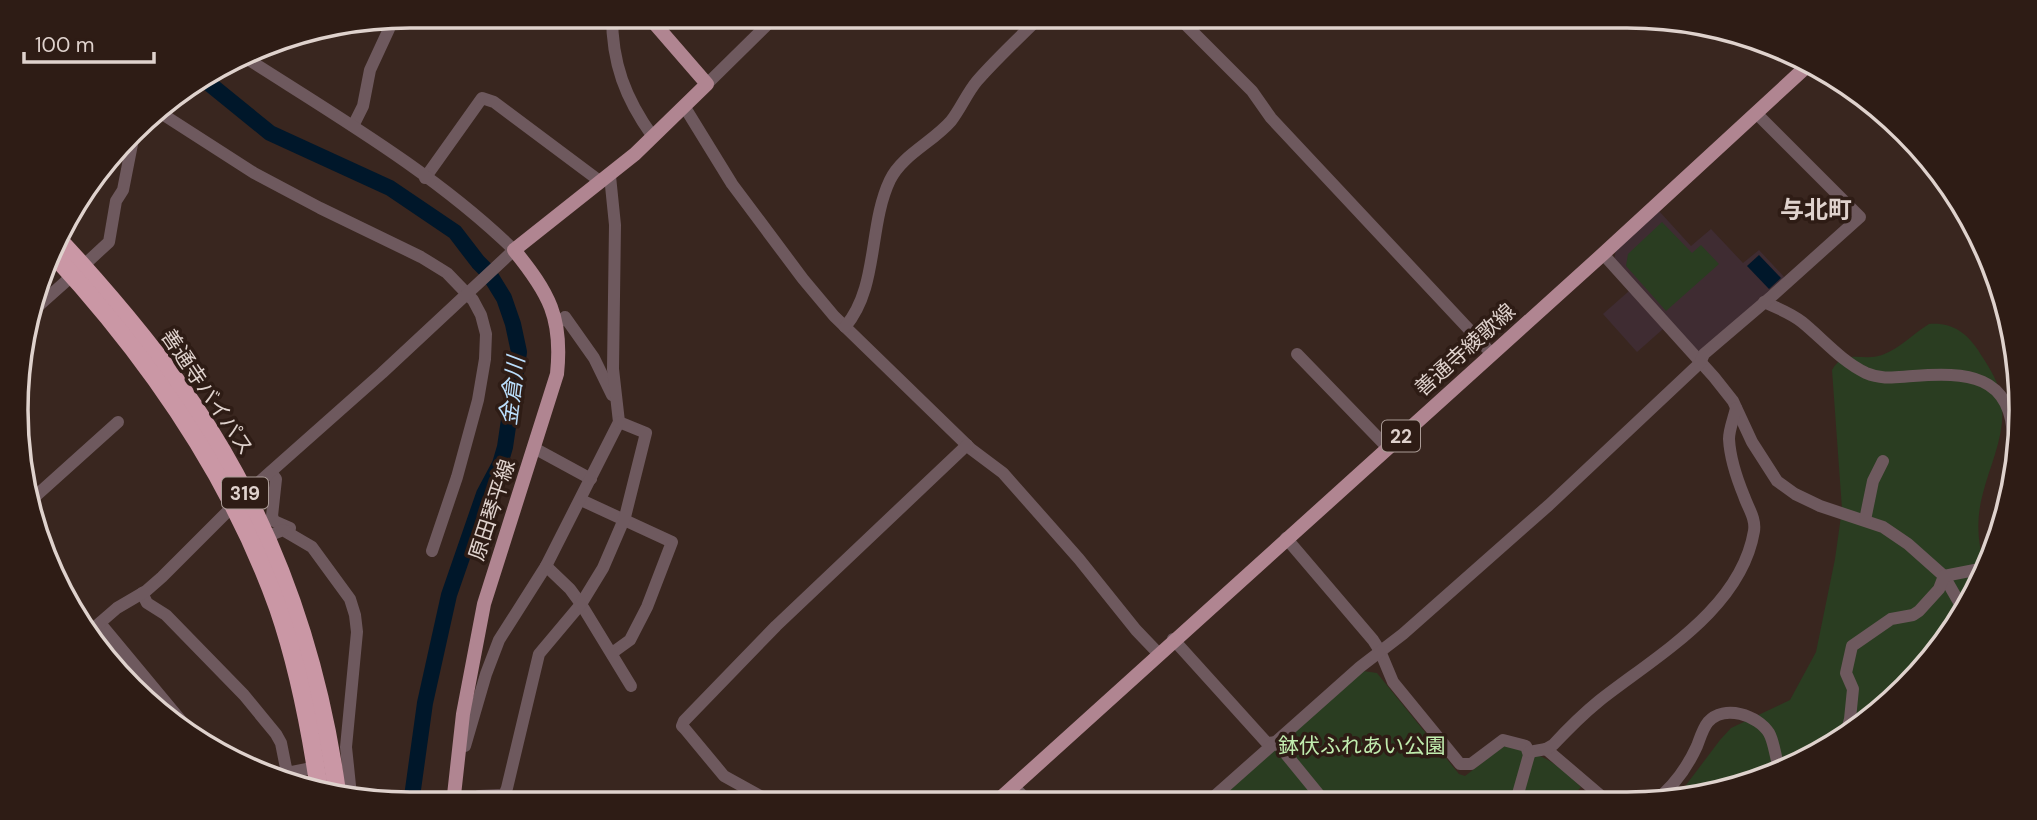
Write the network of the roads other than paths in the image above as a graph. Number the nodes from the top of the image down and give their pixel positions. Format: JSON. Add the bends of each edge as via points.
{"nodes":[{"id":1,"x":612,"y":28,"type":"edge"},
{"id":2,"x":658,"y":28,"type":"edge"},
{"id":3,"x":764,"y":28,"type":"edge"},
{"id":4,"x":1029,"y":28,"type":"edge"},
{"id":5,"x":1192,"y":28,"type":"edge"},
{"id":6,"x":389,"y":29,"type":"edge"},
{"id":7,"x":252,"y":62,"type":"edge"},
{"id":8,"x":1802,"y":70,"type":"edge"},
{"id":9,"x":706,"y":84,"type":"junction"},
{"id":10,"x":684,"y":106,"type":"junction"},
{"id":11,"x":1756,"y":113,"type":"junction"},
{"id":12,"x":166,"y":116,"type":"edge"},
{"id":13,"x":353,"y":126,"type":"junction"},
{"id":14,"x":653,"y":136,"type":"junction"},
{"id":15,"x":131,"y":150,"type":"edge"},
{"id":16,"x":425,"y":177,"type":"junction"},
{"id":17,"x":605,"y":179,"type":"junction"},
{"id":18,"x":64,"y":248,"type":"edge"},
{"id":19,"x":511,"y":253,"type":"junction"},
{"id":20,"x":1603,"y":254,"type":"junction"},
{"id":21,"x":59,"y":258,"type":"edge"},
{"id":22,"x":78,"y":270,"type":"junction"},
{"id":23,"x":468,"y":293,"type":"junction"},
{"id":24,"x":44,"y":301,"type":"edge"},
{"id":25,"x":1764,"y":302,"type":"junction"},
{"id":26,"x":557,"y":324,"type":"junction"},
{"id":27,"x":845,"y":327,"type":"junction"},
{"id":28,"x":1297,"y":354,"type":"dead end"},
{"id":29,"x":1492,"y":354,"type":"junction"},
{"id":30,"x":1700,"y":363,"type":"junction"},
{"id":31,"x":616,"y":401,"type":"junction"},
{"id":32,"x":1736,"y":407,"type":"junction"},
{"id":33,"x":2009,"y":411,"type":"edge"},
{"id":34,"x":118,"y":422,"type":"dead end"},
{"id":35,"x":619,"y":422,"type":"junction"},
{"id":36,"x":967,"y":445,"type":"junction"},
{"id":37,"x":1388,"y":447,"type":"junction"},
{"id":38,"x":534,"y":448,"type":"junction"},
{"id":39,"x":1883,"y":461,"type":"dead end"},
{"id":40,"x":271,"y":472,"type":"junction"},
{"id":41,"x":592,"y":479,"type":"junction"},
{"id":42,"x":37,"y":494,"type":"edge"},
{"id":43,"x":239,"y":500,"type":"junction"},
{"id":44,"x":581,"y":500,"type":"junction"},
{"id":45,"x":1865,"y":520,"type":"junction"},
{"id":46,"x":623,"y":521,"type":"junction"},
{"id":47,"x":266,"y":537,"type":"junction"},
{"id":48,"x":1286,"y":538,"type":"junction"},
{"id":49,"x":312,"y":547,"type":"junction"},
{"id":50,"x":432,"y":551,"type":"dead end"},
{"id":51,"x":546,"y":566,"type":"junction"},
{"id":52,"x":1974,"y":570,"type":"edge"},
{"id":53,"x":1944,"y":576,"type":"junction"},
{"id":54,"x":142,"y":593,"type":"junction"},
{"id":55,"x":1958,"y":601,"type":"edge"},
{"id":56,"x":581,"y":604,"type":"junction"},
{"id":57,"x":100,"y":624,"type":"junction"},
{"id":58,"x":96,"y":627,"type":"edge"},
{"id":59,"x":1173,"y":639,"type":"junction"},
{"id":60,"x":1380,"y":651,"type":"junction"},
{"id":61,"x":612,"y":653,"type":"junction"},
{"id":62,"x":1158,"y":653,"type":"junction"},
{"id":63,"x":631,"y":686,"type":"dead end"},
{"id":64,"x":169,"y":706,"type":"edge"},
{"id":65,"x":1850,"y":720,"type":"edge"},
{"id":66,"x":1276,"y":742,"type":"junction"},
{"id":67,"x":1546,"y":749,"type":"junction"},
{"id":68,"x":339,"y":751,"type":"junction"},
{"id":69,"x":1529,"y":754,"type":"junction"},
{"id":70,"x":1777,"y":761,"type":"edge"},
{"id":71,"x":315,"y":765,"type":"junction"},
{"id":72,"x":457,"y":765,"type":"junction"},
{"id":73,"x":287,"y":772,"type":"edge"},
{"id":74,"x":289,"y":773,"type":"edge"},
{"id":75,"x":318,"y":781,"type":"edge"},
{"id":76,"x":337,"y":785,"type":"edge"},
{"id":77,"x":1013,"y":786,"type":"junction"},
{"id":78,"x":349,"y":787,"type":"edge"},
{"id":79,"x":1669,"y":790,"type":"edge"},
{"id":80,"x":454,"y":792,"type":"edge"},
{"id":81,"x":505,"y":792,"type":"edge"},
{"id":82,"x":753,"y":792,"type":"edge"},
{"id":83,"x":1007,"y":792,"type":"edge"},
{"id":84,"x":1019,"y":792,"type":"edge"},
{"id":85,"x":1219,"y":792,"type":"edge"},
{"id":86,"x":1317,"y":792,"type":"edge"},
{"id":87,"x":1518,"y":792,"type":"edge"},
{"id":88,"x":1596,"y":792,"type":"edge"}],
"edges":[{"from":1,"to":14,"type":"street","via":[[617,69]]},
{"from":2,"to":9,"type":"main road"},
{"from":3,"to":9,"type":"street"},
{"from":4,"to":27,"type":"street","via":[[976,82],[950,121],[901,164],[890,180],[867,280]]},
{"from":5,"to":29,"type":"street"},
{"from":6,"to":13,"type":"street"},
{"from":7,"to":13,"type":"street"},
{"from":8,"to":11,"type":"main road","name":"善通寺綾歌線","number":"22"},
{"from":9,"to":10,"type":"main road"},
{"from":10,"to":14,"type":"main road"},
{"from":10,"to":27,"type":"street","via":[[732,184]]},
{"from":11,"to":20,"type":"main road","name":"善通寺綾歌線","number":"22"},
{"from":11,"to":25,"type":"street","via":[[1860,217]]},
{"from":12,"to":23,"type":"street","via":[[254,173],[421,257]]},
{"from":13,"to":16,"type":"street"},
{"from":14,"to":17,"type":"main road"},
{"from":15,"to":22,"type":"street","via":[[109,242]]},
{"from":16,"to":17,"type":"street","via":[[482,99],[494,102]]},
{"from":16,"to":19,"type":"street","via":[[477,215]]},
{"from":17,"to":19,"type":"main road"},
{"from":17,"to":31,"type":"street","via":[[615,225]]},
{"from":18,"to":22,"type":"highway","name":"善通寺バイパス","number":"319"},
{"from":19,"to":23,"type":"street"},
{"from":19,"to":26,"type":"main road","name":"原田琴平線","via":[[547,295]]},
{"from":20,"to":29,"type":"main road","name":"善通寺綾歌線","number":"22"},
{"from":20,"to":30,"type":"street"},
{"from":21,"to":22,"type":"highway","name":"善通寺バイパス","number":"319"},
{"from":22,"to":24,"type":"street"},
{"from":22,"to":43,"type":"highway","name":"善通寺バイパス","number":"319","via":[[154,352],[192,404]]},
{"from":23,"to":40,"type":"street"},
{"from":23,"to":50,"type":"street","via":[[481,314],[485,359],[457,477]]},
{"from":25,"to":30,"type":"street","via":[[1704,354]]},
{"from":25,"to":33,"type":"street","via":[[1800,320],[1867,373],[1890,379],[1939,375],[1980,380],[1994,386]]},
{"from":26,"to":31,"type":"street","via":[[565,317],[572,326]]},
{"from":26,"to":38,"type":"main road","name":"原田琴平線","via":[[557,374]]},
{"from":27,"to":36,"type":"street"},
{"from":28,"to":37,"type":"street"},
{"from":29,"to":37,"type":"main road","name":"善通寺綾歌線","number":"22"},
{"from":30,"to":32,"type":"street"},
{"from":30,"to":60,"type":"street","via":[[1558,497]]},
{"from":31,"to":35,"type":"street"},
{"from":32,"to":45,"type":"street","via":[[1777,481],[1820,506]]},
{"from":32,"to":67,"type":"street","via":[[1729,439],[1754,527],[1737,576],[1711,610],[1675,644],[1597,702]]},
{"from":34,"to":42,"type":"street"},
{"from":35,"to":41,"type":"street"},
{"from":35,"to":46,"type":"street","via":[[646,433]]},
{"from":36,"to":62,"type":"street","via":[[1003,473]]},
{"from":36,"to":82,"type":"street","via":[[776,626],[684,721],[682,726],[724,776]]},
{"from":37,"to":48,"type":"main road","name":"善通寺綾歌線","number":"22"},
{"from":38,"to":41,"type":"street"},
{"from":38,"to":72,"type":"main road","name":"原田琴平線","via":[[484,604]]},
{"from":39,"to":45,"type":"street","via":[[1873,481]]},
{"from":40,"to":43,"type":"street"},
{"from":40,"to":49,"type":"street","via":[[276,479],[274,521],[302,533]]},
{"from":41,"to":44,"type":"street"},
{"from":43,"to":47,"type":"highway","name":"善通寺バイパス","number":"319"},
{"from":43,"to":54,"type":"street"},
{"from":43,"to":71,"type":"highway","name":"善通寺バイパス","number":"319","via":[[284,629]]},
{"from":44,"to":46,"type":"street"},
{"from":44,"to":51,"type":"street"},
{"from":45,"to":53,"type":"street","via":[[1908,544]]},
{"from":46,"to":56,"type":"street"},
{"from":46,"to":61,"type":"street","via":[[672,542],[630,640]]},
{"from":47,"to":49,"type":"street","via":[[283,530]]},
{"from":47,"to":68,"type":"highway","name":"善通寺バイパス","number":"319"},
{"from":48,"to":59,"type":"main road","name":"善通寺綾歌線","number":"22"},
{"from":48,"to":60,"type":"street"},
{"from":49,"to":68,"type":"street","via":[[350,598],[355,615],[357,632]]},
{"from":51,"to":56,"type":"street"},
{"from":51,"to":72,"type":"street","via":[[499,640]]},
{"from":52,"to":53,"type":"street"},
{"from":53,"to":55,"type":"street"},
{"from":53,"to":65,"type":"street","via":[[1919,611],[1891,619],[1852,646],[1846,673],[1853,688]]},
{"from":54,"to":57,"type":"street"},
{"from":54,"to":73,"type":"street","via":[[147,603],[166,615],[244,695],[276,734]]},
{"from":56,"to":61,"type":"street"},
{"from":56,"to":81,"type":"street","via":[[539,654]]},
{"from":57,"to":58,"type":"street"},
{"from":57,"to":64,"type":"street"},
{"from":59,"to":62,"type":"main road","name":"善通寺綾歌線","number":"22"},
{"from":59,"to":66,"type":"street","via":[[1267,743]]},
{"from":60,"to":66,"type":"street"},
{"from":60,"to":69,"type":"street","via":[[1393,682],[1460,764],[1471,764],[1503,740],[1522,744]]},
{"from":61,"to":63,"type":"street"},
{"from":62,"to":77,"type":"main road","name":"善通寺綾歌線","number":"22"},
{"from":66,"to":85,"type":"street"},
{"from":66,"to":86,"type":"street"},
{"from":67,"to":69,"type":"street"},
{"from":67,"to":88,"type":"street"},
{"from":68,"to":71,"type":"street"},
{"from":68,"to":76,"type":"highway","name":"善通寺バイパス","number":"319"},
{"from":68,"to":78,"type":"street"},
{"from":69,"to":87,"type":"street"},
{"from":70,"to":79,"type":"street","via":[[1763,726],[1732,712],[1717,714],[1707,723],[1685,769]]},
{"from":71,"to":74,"type":"street"},
{"from":71,"to":75,"type":"highway","name":"善通寺バイパス","number":"319"},
{"from":72,"to":80,"type":"main road","name":"原田琴平線"},
{"from":77,"to":83,"type":"main road","name":"善通寺綾歌線","number":"22"},
{"from":77,"to":84,"type":"street"}]}
